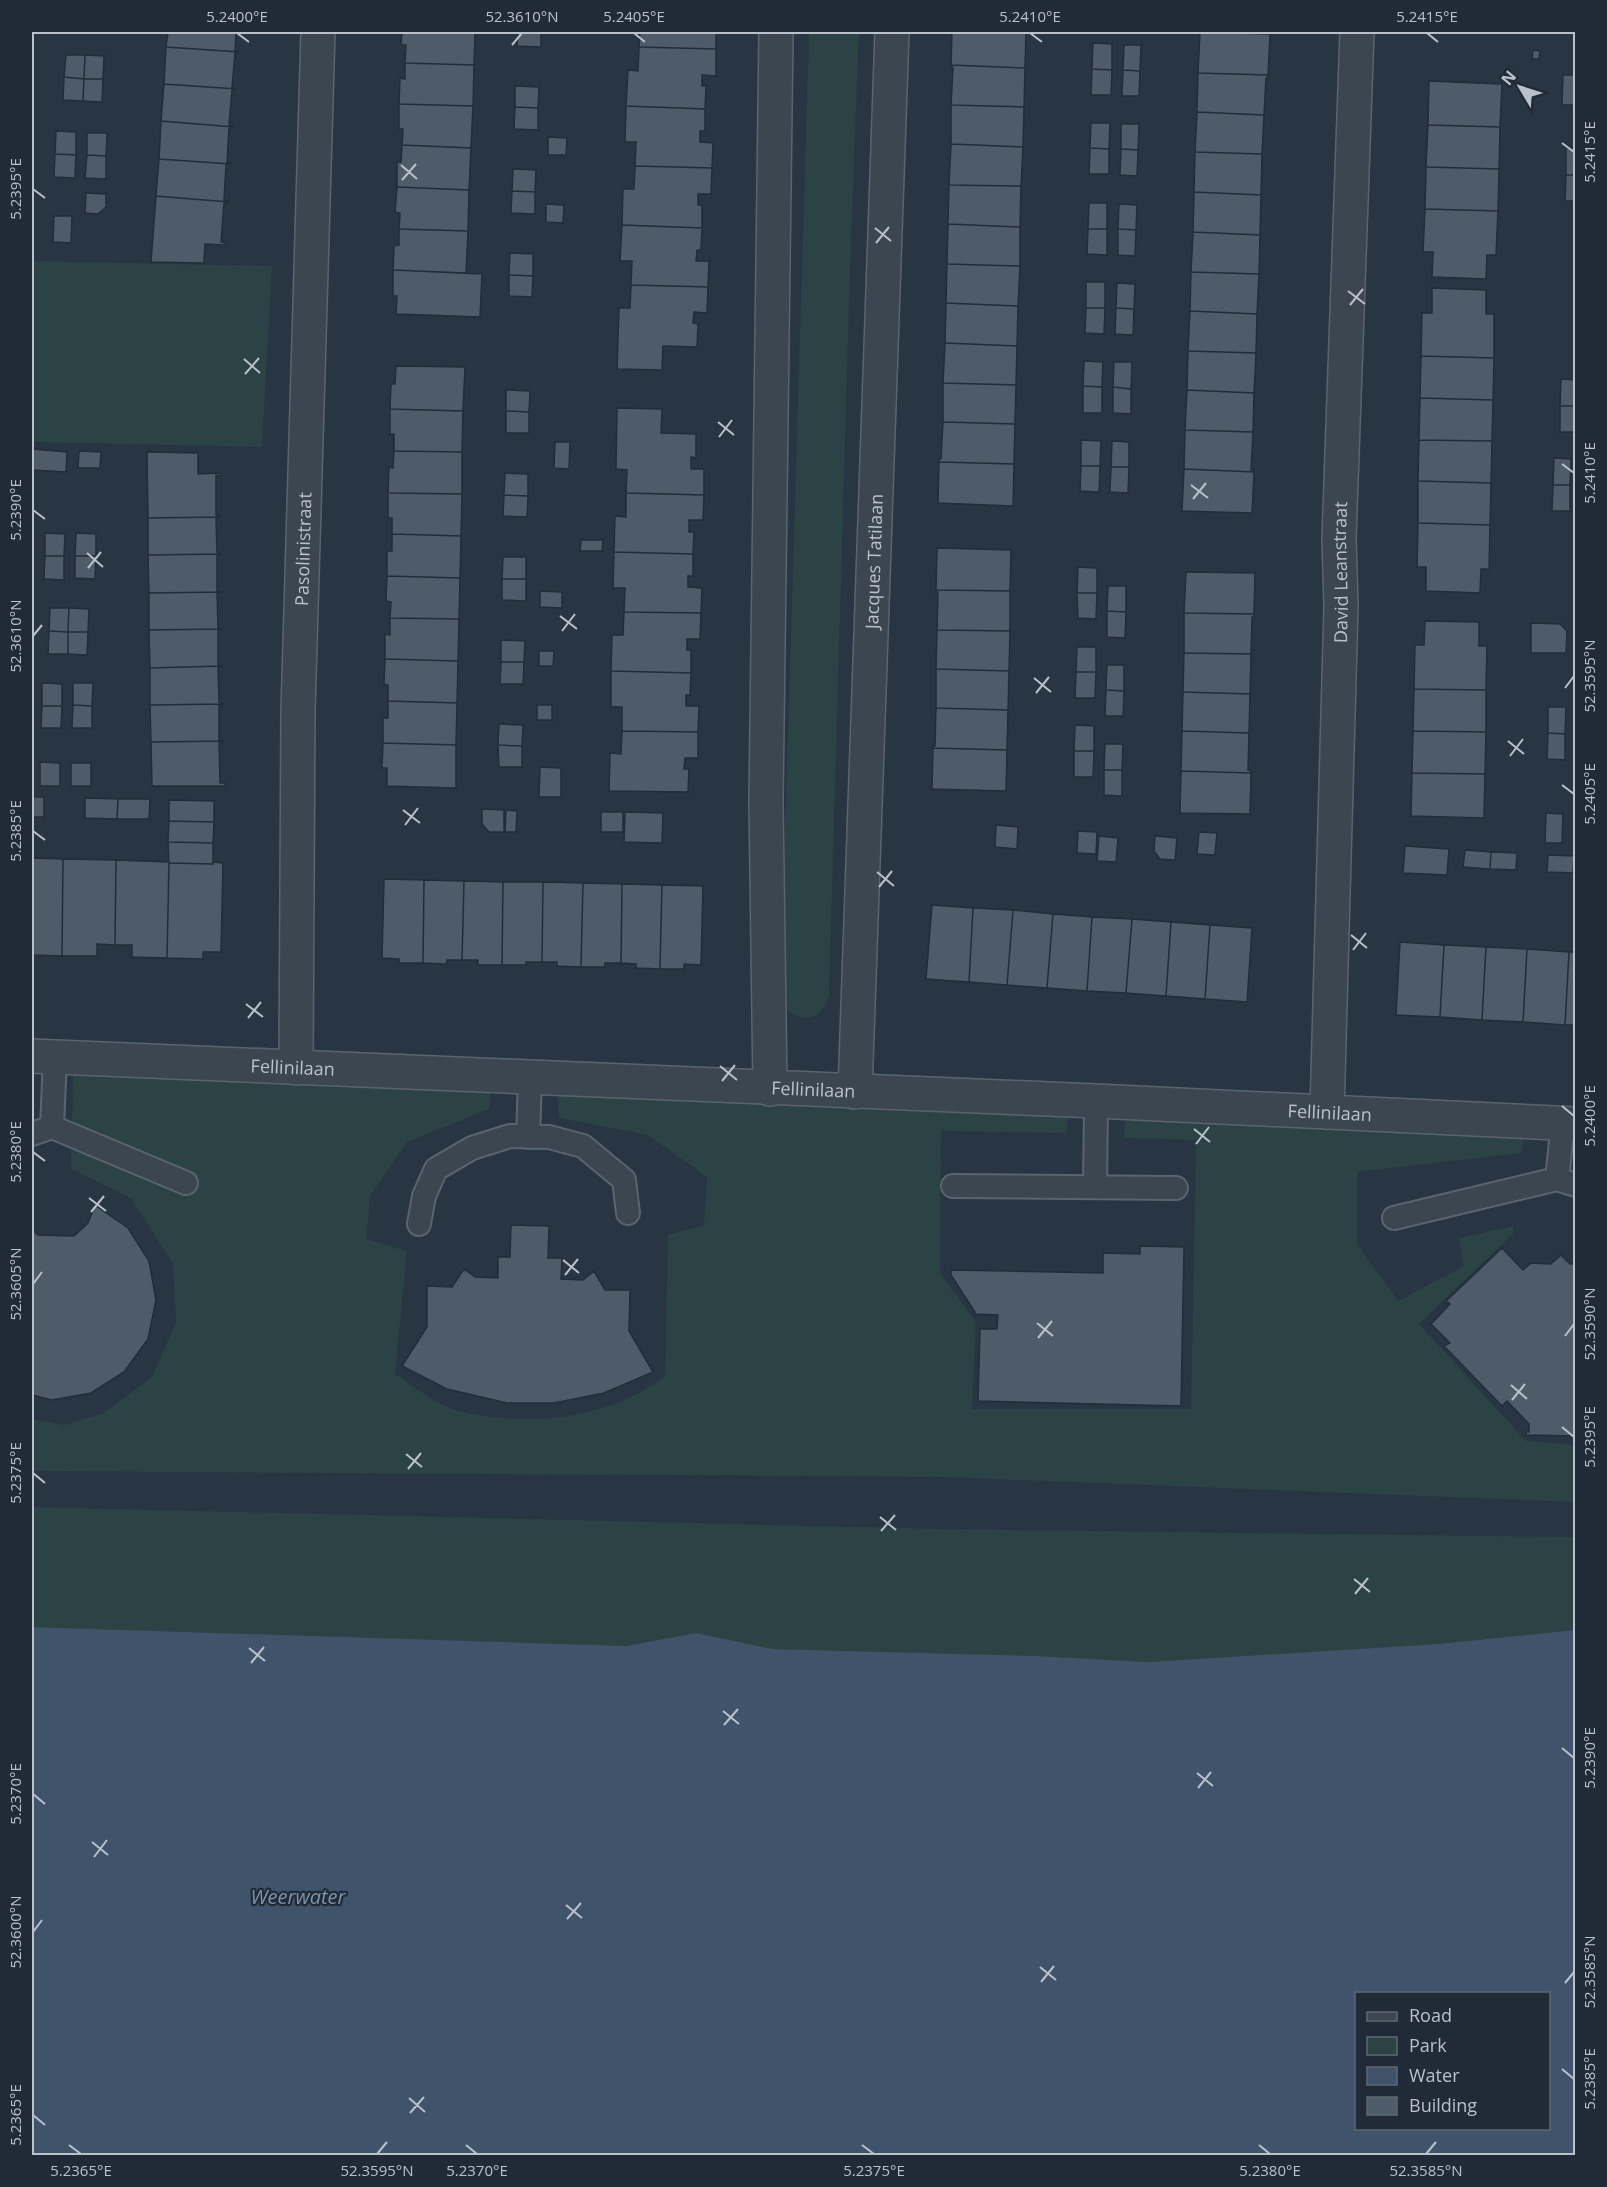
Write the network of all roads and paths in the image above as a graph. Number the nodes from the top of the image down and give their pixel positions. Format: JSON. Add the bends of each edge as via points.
{"nodes":[{"id":1,"x":318,"y":32,"type":"edge"},
{"id":2,"x":776,"y":32,"type":"edge"},
{"id":3,"x":892,"y":32,"type":"edge"},
{"id":4,"x":1357,"y":32,"type":"edge"},
{"id":5,"x":43,"y":1057,"type":"edge"},
{"id":6,"x":296,"y":1068,"type":"junction"},
{"id":7,"x":530,"y":1078,"type":"junction"},
{"id":8,"x":770,"y":1089,"type":"junction"},
{"id":9,"x":855,"y":1092,"type":"junction"},
{"id":10,"x":1096,"y":1101,"type":"junction"},
{"id":11,"x":1327,"y":1112,"type":"junction"},
{"id":12,"x":1569,"y":1123,"type":"edge"},
{"id":13,"x":42,"y":1130,"type":"edge"},
{"id":14,"x":528,"y":1137,"type":"junction"},
{"id":15,"x":186,"y":1182,"type":"dead end"},
{"id":16,"x":1566,"y":1182,"type":"edge"},
{"id":17,"x":953,"y":1186,"type":"dead end"},
{"id":18,"x":1095,"y":1187,"type":"junction"},
{"id":19,"x":1176,"y":1188,"type":"dead end"},
{"id":20,"x":628,"y":1213,"type":"dead end"},
{"id":21,"x":1394,"y":1218,"type":"dead end"},
{"id":22,"x":419,"y":1224,"type":"dead end"}],
"edges":[{"from":1,"to":6,"type":"street","name":"Pasolinistraat","via":[[298,711]]},
{"from":2,"to":8,"type":"street","via":[[766,801]]},
{"from":3,"to":9,"type":"street","name":"Jacques Tatilaan"},
{"from":4,"to":11,"type":"street","name":"David Leanstraat"},
{"from":5,"to":6,"type":"street","name":"Fellinilaan"},
{"from":5,"to":13,"type":"lane","name":"Fellinilaan"},
{"from":6,"to":7,"type":"street","name":"Fellinilaan"},
{"from":7,"to":8,"type":"street","name":"Fellinilaan"},
{"from":7,"to":14,"type":"lane"},
{"from":8,"to":9,"type":"street","name":"Fellinilaan"},
{"from":9,"to":10,"type":"street","name":"Fellinilaan"},
{"from":10,"to":11,"type":"street","name":"Fellinilaan"},
{"from":10,"to":18,"type":"lane"},
{"from":11,"to":12,"type":"street","name":"Fellinilaan"},
{"from":12,"to":16,"type":"lane","name":"Fellinilaan"},
{"from":13,"to":15,"type":"lane","name":"Fellinilaan"},
{"from":14,"to":20,"type":"lane","via":[[549,1137],[582,1146],[624,1180]]},
{"from":14,"to":22,"type":"lane","via":[[510,1136],[472,1148],[436,1169],[424,1196]]},
{"from":16,"to":21,"type":"lane","name":"Fellinilaan"},
{"from":17,"to":18,"type":"lane"},
{"from":18,"to":19,"type":"lane"}]}
